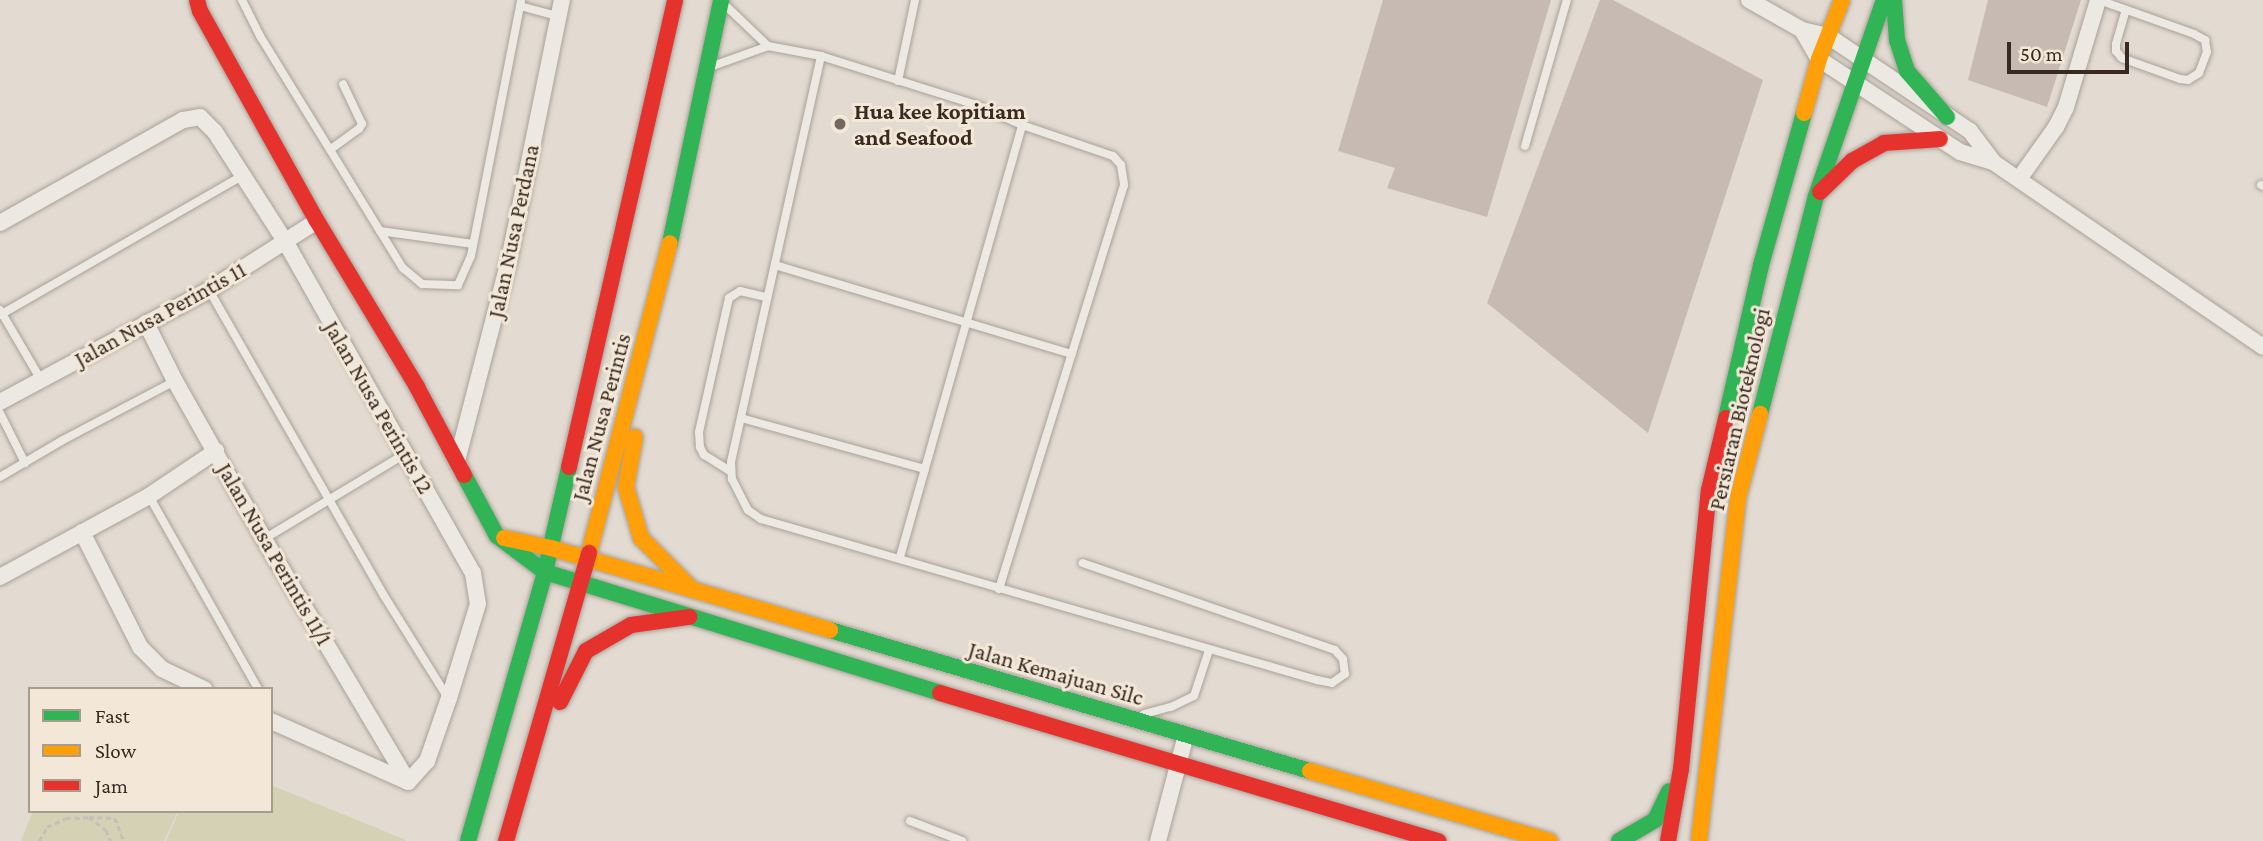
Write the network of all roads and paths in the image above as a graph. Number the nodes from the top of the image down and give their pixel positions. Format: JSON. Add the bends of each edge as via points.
{"nodes":[{"id":1,"x":197,"y":0,"type":"edge"},
{"id":2,"x":242,"y":0,"type":"edge"},
{"id":3,"x":675,"y":0,"type":"edge"},
{"id":4,"x":915,"y":0,"type":"edge"},
{"id":5,"x":1567,"y":0,"type":"edge"},
{"id":6,"x":1749,"y":0,"type":"edge"},
{"id":7,"x":1842,"y":0,"type":"edge"},
{"id":8,"x":1884,"y":0,"type":"edge"},
{"id":9,"x":1894,"y":0,"type":"edge"},
{"id":10,"x":2098,"y":0,"type":"edge"},
{"id":11,"x":721,"y":1,"type":"edge"},
{"id":12,"x":521,"y":3,"type":"edge"},
{"id":13,"x":560,"y":8,"type":"edge"},
{"id":14,"x":2126,"y":9,"type":"junction"},
{"id":15,"x":1802,"y":30,"type":"junction"},
{"id":16,"x":1828,"y":36,"type":"junction"},
{"id":17,"x":768,"y":46,"type":"junction"},
{"id":18,"x":821,"y":55,"type":"junction"},
{"id":19,"x":1819,"y":59,"type":"junction"},
{"id":20,"x":1864,"y":61,"type":"junction"},
{"id":21,"x":707,"y":68,"type":"junction"},
{"id":22,"x":898,"y":81,"type":"junction"},
{"id":23,"x":1856,"y":83,"type":"junction"},
{"id":24,"x":343,"y":84,"type":"dead end"},
{"id":25,"x":1947,"y":117,"type":"junction"},
{"id":26,"x":1022,"y":125,"type":"junction"},
{"id":27,"x":1940,"y":139,"type":"junction"},
{"id":28,"x":1525,"y":146,"type":"dead end"},
{"id":29,"x":331,"y":149,"type":"junction"},
{"id":30,"x":1993,"y":162,"type":"junction"},
{"id":31,"x":244,"y":174,"type":"junction"},
{"id":32,"x":2019,"y":179,"type":"junction"},
{"id":33,"x":1816,"y":196,"type":"junction"},
{"id":34,"x":317,"y":221,"type":"junction"},
{"id":35,"x":0,"y":223,"type":"edge"},
{"id":36,"x":380,"y":231,"type":"junction"},
{"id":37,"x":673,"y":233,"type":"junction"},
{"id":38,"x":285,"y":241,"type":"junction"},
{"id":39,"x":473,"y":244,"type":"junction"},
{"id":40,"x":775,"y":265,"type":"junction"},
{"id":41,"x":209,"y":290,"type":"junction"},
{"id":42,"x":767,"y":297,"type":"junction"},
{"id":43,"x":1,"y":313,"type":"edge"},
{"id":44,"x":146,"y":323,"type":"junction"},
{"id":45,"x":965,"y":324,"type":"junction"},
{"id":46,"x":2263,"y":347,"type":"edge"},
{"id":47,"x":1072,"y":354,"type":"junction"},
{"id":48,"x":41,"y":380,"type":"junction"},
{"id":49,"x":175,"y":381,"type":"junction"},
{"id":50,"x":0,"y":402,"type":"edge"},
{"id":51,"x":0,"y":413,"type":"edge"},
{"id":52,"x":741,"y":418,"type":"junction"},
{"id":53,"x":216,"y":452,"type":"junction"},
{"id":54,"x":406,"y":454,"type":"junction"},
{"id":55,"x":457,"y":461,"type":"junction"},
{"id":56,"x":25,"y":463,"type":"junction"},
{"id":57,"x":925,"y":469,"type":"junction"},
{"id":58,"x":730,"y":471,"type":"junction"},
{"id":59,"x":0,"y":477,"type":"edge"},
{"id":60,"x":149,"y":496,"type":"junction"},
{"id":61,"x":330,"y":499,"type":"junction"},
{"id":62,"x":82,"y":532,"type":"junction"},
{"id":63,"x":497,"y":536,"type":"junction"},
{"id":64,"x":264,"y":539,"type":"junction"},
{"id":65,"x":551,"y":548,"type":"junction"},
{"id":66,"x":900,"y":557,"type":"junction"},
{"id":67,"x":588,"y":559,"type":"junction"},
{"id":68,"x":1083,"y":563,"type":"dead end"},
{"id":69,"x":545,"y":572,"type":"junction"},
{"id":70,"x":0,"y":577,"type":"edge"},
{"id":71,"x":581,"y":584,"type":"junction"},
{"id":72,"x":999,"y":589,"type":"junction"},
{"id":73,"x":693,"y":590,"type":"junction"},
{"id":74,"x":689,"y":617,"type":"junction"},
{"id":75,"x":799,"y":621,"type":"junction"},
{"id":76,"x":872,"y":642,"type":"junction"},
{"id":77,"x":791,"y":649,"type":"junction"},
{"id":78,"x":1209,"y":650,"type":"junction"},
{"id":79,"x":863,"y":669,"type":"junction"},
{"id":80,"x":200,"y":687,"type":"edge"},
{"id":81,"x":257,"y":687,"type":"edge"},
{"id":82,"x":449,"y":698,"type":"junction"},
{"id":83,"x":1128,"y":718,"type":"junction"},
{"id":84,"x":274,"y":719,"type":"edge"},
{"id":85,"x":1186,"y":735,"type":"junction"},
{"id":86,"x":1180,"y":765,"type":"junction"},
{"id":87,"x":1681,"y":769,"type":"junction"},
{"id":88,"x":408,"y":782,"type":"junction"},
{"id":89,"x":89,"y":817,"type":"junction"},
{"id":90,"x":910,"y":821,"type":"dead end"},
{"id":91,"x":512,"y":824,"type":"junction"},
{"id":92,"x":39,"y":841,"type":"edge"},
{"id":93,"x":111,"y":841,"type":"edge"},
{"id":94,"x":124,"y":841,"type":"edge"},
{"id":95,"x":468,"y":841,"type":"edge"},
{"id":96,"x":506,"y":841,"type":"edge"},
{"id":97,"x":962,"y":841,"type":"edge"},
{"id":98,"x":1158,"y":841,"type":"edge"},
{"id":99,"x":1438,"y":841,"type":"edge"},
{"id":100,"x":1550,"y":841,"type":"edge"},
{"id":101,"x":1619,"y":841,"type":"edge"},
{"id":102,"x":1668,"y":841,"type":"edge"},
{"id":103,"x":1699,"y":841,"type":"edge"}],
"edges":[{"from":1,"to":34,"type":"street"},
{"from":2,"to":29,"type":"lane"},
{"from":3,"to":65,"type":"street","name":"Jalan Nusa Perintis"},
{"from":4,"to":22,"type":"lane"},
{"from":5,"to":28,"type":"lane"},
{"from":6,"to":15,"type":"street"},
{"from":7,"to":16,"type":"street","name":"Persiaran Bioteknologi"},
{"from":8,"to":20,"type":"street","name":"Persiaran Bioteknologi"},
{"from":9,"to":25,"type":"street","via":[[1896,40],[1908,71]]},
{"from":10,"to":14,"type":"lane"},
{"from":10,"to":32,"type":"street","via":[[2066,107]]},
{"from":11,"to":17,"type":"lane"},
{"from":11,"to":21,"type":"street","name":"Jalan Nusa Perintis"},
{"from":12,"to":13,"type":"lane"},
{"from":12,"to":39,"type":"lane"},
{"from":13,"to":55,"type":"street","name":"Jalan Nusa Perdana","via":[[509,260]]},
{"from":14,"to":14,"type":"lane","via":[[2205,40],[2207,52],[2199,73],[2180,79],[2122,58],[2116,44]]},
{"from":15,"to":16,"type":"street"},
{"from":15,"to":19,"type":"street"},
{"from":16,"to":19,"type":"street","name":"Persiaran Bioteknologi"},
{"from":16,"to":20,"type":"street"},
{"from":17,"to":18,"type":"lane"},
{"from":17,"to":21,"type":"lane"},
{"from":18,"to":22,"type":"lane"},
{"from":18,"to":40,"type":"lane"},
{"from":19,"to":23,"type":"street"},
{"from":19,"to":87,"type":"street","name":"Persiaran Bioteknologi","via":[[1761,265],[1709,490]]},
{"from":20,"to":23,"type":"street","name":"Persiaran Bioteknologi"},
{"from":20,"to":25,"type":"street"},
{"from":21,"to":37,"type":"street","name":"Jalan Nusa Perintis"},
{"from":22,"to":26,"type":"lane"},
{"from":23,"to":27,"type":"street"},
{"from":23,"to":33,"type":"street","name":"Persiaran Bioteknologi"},
{"from":24,"to":29,"type":"lane","via":[[362,124]]},
{"from":25,"to":30,"type":"street","via":[[1970,131]]},
{"from":26,"to":45,"type":"lane"},
{"from":26,"to":47,"type":"lane","via":[[1113,156],[1121,165],[1124,185]]},
{"from":27,"to":30,"type":"street","via":[[1960,152]]},
{"from":27,"to":33,"type":"street","via":[[1884,142],[1852,161]]},
{"from":29,"to":36,"type":"lane"},
{"from":30,"to":32,"type":"street"},
{"from":31,"to":35,"type":"street","name":"Jalan Nusa Perintis 12","via":[[200,117],[184,120]]},
{"from":31,"to":38,"type":"street","name":"Jalan Nusa Perintis 12"},
{"from":31,"to":43,"type":"lane"},
{"from":32,"to":46,"type":"street"},
{"from":33,"to":103,"type":"street","name":"Persiaran Bioteknologi","via":[[1738,498]]},
{"from":34,"to":38,"type":"street","name":"Jalan Nusa Perintis 11"},
{"from":34,"to":55,"type":"street"},
{"from":36,"to":39,"type":"lane"},
{"from":36,"to":39,"type":"lane","via":[[403,268],[422,284],[458,285]]},
{"from":37,"to":67,"type":"street","name":"Jalan Nusa Perintis"},
{"from":37,"to":73,"type":"street","via":[[626,487],[641,538]]},
{"from":38,"to":41,"type":"street","name":"Jalan Nusa Perintis 11"},
{"from":38,"to":54,"type":"street","name":"Jalan Nusa Perintis 12"},
{"from":40,"to":42,"type":"lane"},
{"from":40,"to":45,"type":"lane"},
{"from":41,"to":44,"type":"street","name":"Jalan Nusa Perintis 11"},
{"from":41,"to":61,"type":"lane"},
{"from":42,"to":52,"type":"lane"},
{"from":42,"to":58,"type":"lane","via":[[740,292],[729,298],[699,432],[704,455]]},
{"from":43,"to":48,"type":"lane"},
{"from":44,"to":48,"type":"street","name":"Jalan Nusa Perintis 11"},
{"from":44,"to":49,"type":"street","name":"Jalan Nusa Perintis 11/1"},
{"from":45,"to":47,"type":"lane"},
{"from":45,"to":57,"type":"lane"},
{"from":47,"to":72,"type":"lane"},
{"from":48,"to":50,"type":"street","name":"Jalan Nusa Perintis 11"},
{"from":49,"to":53,"type":"street","name":"Jalan Nusa Perintis 11/1"},
{"from":49,"to":56,"type":"lane"},
{"from":51,"to":56,"type":"lane"},
{"from":52,"to":57,"type":"lane"},
{"from":52,"to":58,"type":"lane"},
{"from":53,"to":60,"type":"street"},
{"from":53,"to":64,"type":"street","name":"Jalan Nusa Perintis 11/1"},
{"from":54,"to":61,"type":"lane"},
{"from":54,"to":82,"type":"street","name":"Jalan Nusa Perintis 12","via":[[473,573],[478,604]]},
{"from":55,"to":63,"type":"street"},
{"from":56,"to":59,"type":"lane"},
{"from":57,"to":66,"type":"lane"},
{"from":58,"to":66,"type":"lane","via":[[744,503],[761,519]]},
{"from":60,"to":62,"type":"street"},
{"from":60,"to":81,"type":"lane"},
{"from":61,"to":64,"type":"lane"},
{"from":61,"to":82,"type":"lane"},
{"from":62,"to":70,"type":"street"},
{"from":62,"to":80,"type":"street","via":[[140,647],[162,669]]},
{"from":63,"to":65,"type":"street","name":"Jalan Kemajuan Silc"},
{"from":63,"to":69,"type":"street"},
{"from":64,"to":88,"type":"street","name":"Jalan Nusa Perintis 11/1"},
{"from":65,"to":67,"type":"street","name":"Jalan Kemajuan Silc"},
{"from":65,"to":69,"type":"street","name":"Jalan Nusa Perintis"},
{"from":66,"to":72,"type":"lane"},
{"from":67,"to":71,"type":"street","name":"Jalan Nusa Perintis"},
{"from":67,"to":73,"type":"street","name":"Jalan Kemajuan Silc"},
{"from":68,"to":78,"type":"lane","via":[[1335,650],[1343,659],[1345,674],[1332,683]]},
{"from":69,"to":71,"type":"street"},
{"from":69,"to":95,"type":"street","name":"Jalan Nusa Perintis"},
{"from":71,"to":74,"type":"street"},
{"from":71,"to":91,"type":"street","name":"Jalan Nusa Perintis"},
{"from":72,"to":78,"type":"lane"},
{"from":73,"to":75,"type":"street","name":"Jalan Kemajuan Silc"},
{"from":74,"to":77,"type":"street"},
{"from":74,"to":91,"type":"street","via":[[631,625],[586,651],[566,686]]},
{"from":75,"to":76,"type":"street","name":"Jalan Kemajuan Silc"},
{"from":75,"to":77,"type":"street"},
{"from":76,"to":79,"type":"street"},
{"from":76,"to":83,"type":"street","name":"Jalan Kemajuan Silc"},
{"from":77,"to":79,"type":"street"},
{"from":78,"to":83,"type":"lane","via":[[1194,696]]},
{"from":79,"to":86,"type":"street"},
{"from":82,"to":88,"type":"street","via":[[427,761]]},
{"from":83,"to":85,"type":"street","name":"Jalan Kemajuan Silc"},
{"from":84,"to":88,"type":"street"},
{"from":85,"to":86,"type":"street"},
{"from":85,"to":100,"type":"street","name":"Jalan Kemajuan Silc"},
{"from":86,"to":98,"type":"street"},
{"from":86,"to":99,"type":"street"},
{"from":87,"to":101,"type":"street","via":[[1655,820]]},
{"from":87,"to":102,"type":"street","name":"Persiaran Bioteknologi"},
{"from":89,"to":92,"type":"path","via":[[66,818],[47,827]]},
{"from":89,"to":93,"type":"path","via":[[106,830]]},
{"from":89,"to":94,"type":"path","via":[[115,818]]},
{"from":90,"to":97,"type":"lane"},
{"from":91,"to":96,"type":"street","name":"Jalan Nusa Perintis"}]}
